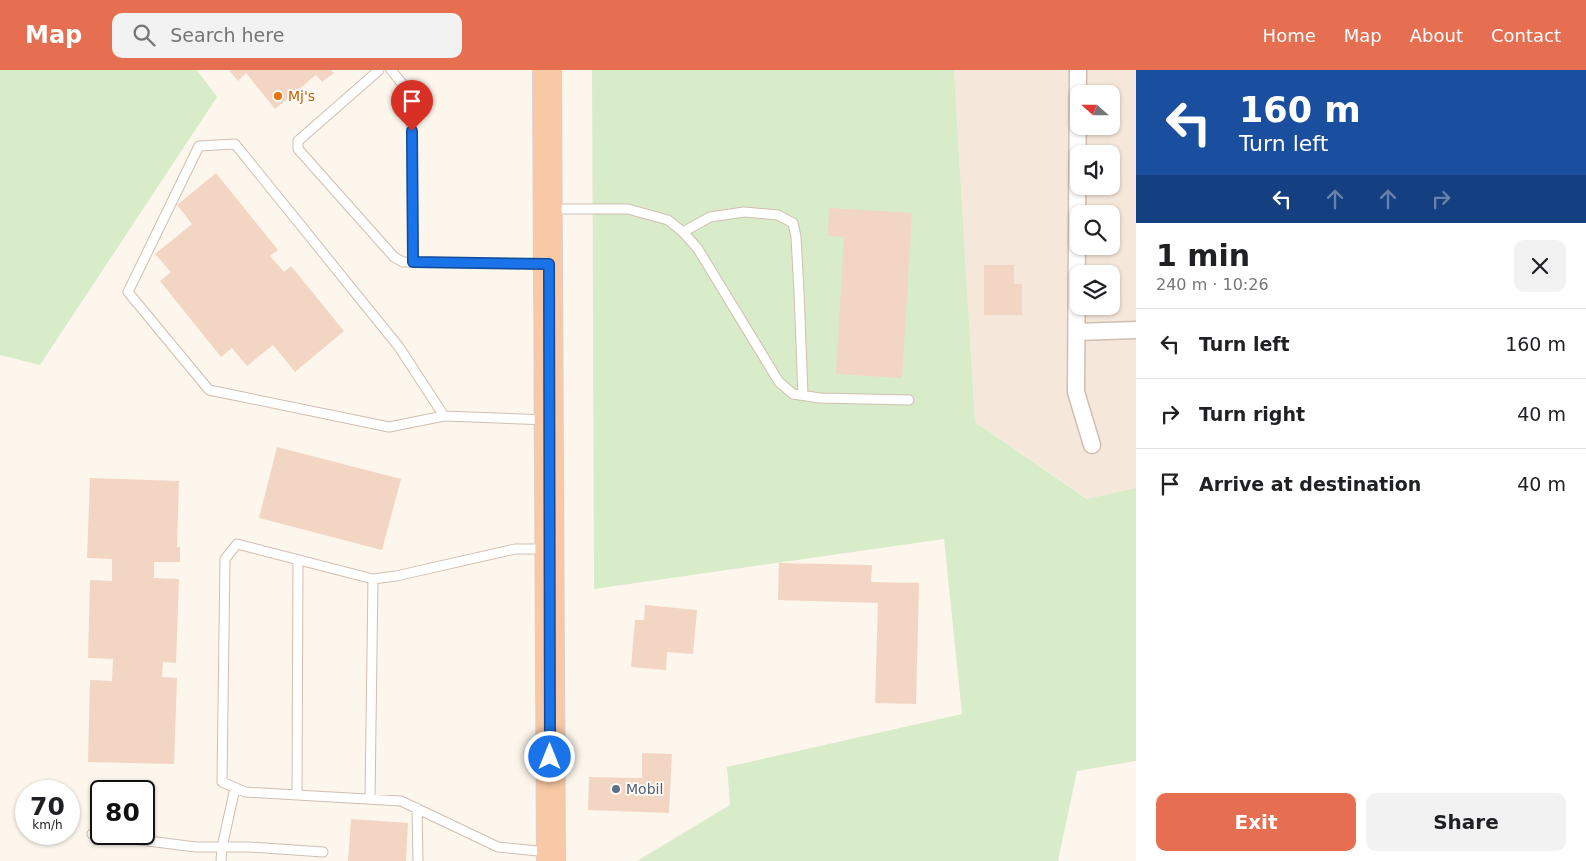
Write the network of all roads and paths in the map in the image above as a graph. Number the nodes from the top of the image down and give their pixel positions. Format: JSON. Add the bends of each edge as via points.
{"nodes":[{"id":1,"x":379,"y":70,"type":"edge"},
{"id":2,"x":390,"y":70,"type":"edge"},
{"id":3,"x":548,"y":70,"type":"edge"},
{"id":4,"x":1078,"y":70,"type":"edge"},
{"id":5,"x":548,"y":209,"type":"junction"},
{"id":6,"x":683,"y":232,"type":"junction"},
{"id":7,"x":413,"y":262,"type":"junction"},
{"id":8,"x":549,"y":264,"type":"junction"},
{"id":9,"x":1136,"y":330,"type":"edge"},
{"id":10,"x":1077,"y":332,"type":"junction"},
{"id":11,"x":804,"y":395,"type":"junction"},
{"id":12,"x":909,"y":400,"type":"dead end"},
{"id":13,"x":444,"y":416,"type":"junction"},
{"id":14,"x":549,"y":420,"type":"junction"},
{"id":15,"x":1092,"y":445,"type":"dead end"},
{"id":16,"x":550,"y":549,"type":"junction"},
{"id":17,"x":298,"y":560,"type":"junction"},
{"id":18,"x":373,"y":579,"type":"junction"},
{"id":19,"x":235,"y":788,"type":"junction"},
{"id":20,"x":296,"y":795,"type":"junction"},
{"id":21,"x":370,"y":799,"type":"junction"},
{"id":22,"x":416,"y":808,"type":"junction"},
{"id":23,"x":155,"y":841,"type":"edge"},
{"id":24,"x":222,"y":847,"type":"junction"},
{"id":25,"x":323,"y":852,"type":"dead end"},
{"id":26,"x":551,"y":856,"type":"edge"},
{"id":27,"x":221,"y":861,"type":"edge"},
{"id":28,"x":418,"y":861,"type":"edge"}],
"edges":[{"from":1,"to":7,"type":"lane","via":[[298,141],[298,149],[394,257],[403,262]]},
{"from":2,"to":7,"type":"lane","via":[[411,94]]},
{"from":3,"to":5,"type":"highway"},
{"from":4,"to":10,"type":"street"},
{"from":5,"to":6,"type":"lane","via":[[628,210],[668,220]]},
{"from":5,"to":8,"type":"highway"},
{"from":6,"to":11,"type":"lane","via":[[698,249],[779,382],[793,394]]},
{"from":6,"to":11,"type":"lane","via":[[710,217],[744,212],[778,215],[793,223],[800,292]]},
{"from":7,"to":8,"type":"lane"},
{"from":8,"to":14,"type":"highway"},
{"from":9,"to":10,"type":"street"},
{"from":10,"to":15,"type":"street","via":[[1076,392]]},
{"from":11,"to":12,"type":"lane"},
{"from":13,"to":13,"type":"lane","via":[[399,347],[235,144],[199,146],[128,292],[209,390],[389,427]]},
{"from":13,"to":14,"type":"lane"},
{"from":14,"to":16,"type":"highway"},
{"from":16,"to":18,"type":"lane","via":[[515,549]]},
{"from":16,"to":26,"type":"highway"},
{"from":17,"to":18,"type":"lane"},
{"from":17,"to":19,"type":"lane","via":[[237,544],[224,559],[222,782]]},
{"from":17,"to":20,"type":"lane"},
{"from":18,"to":21,"type":"lane"},
{"from":19,"to":20,"type":"lane","via":[[245,792]]},
{"from":19,"to":24,"type":"lane"},
{"from":20,"to":21,"type":"lane"},
{"from":21,"to":22,"type":"lane","via":[[401,801]]},
{"from":22,"to":26,"type":"lane","via":[[498,847]]},
{"from":22,"to":28,"type":"lane"},
{"from":23,"to":24,"type":"lane"},
{"from":24,"to":25,"type":"lane"},
{"from":24,"to":27,"type":"lane"}]}
